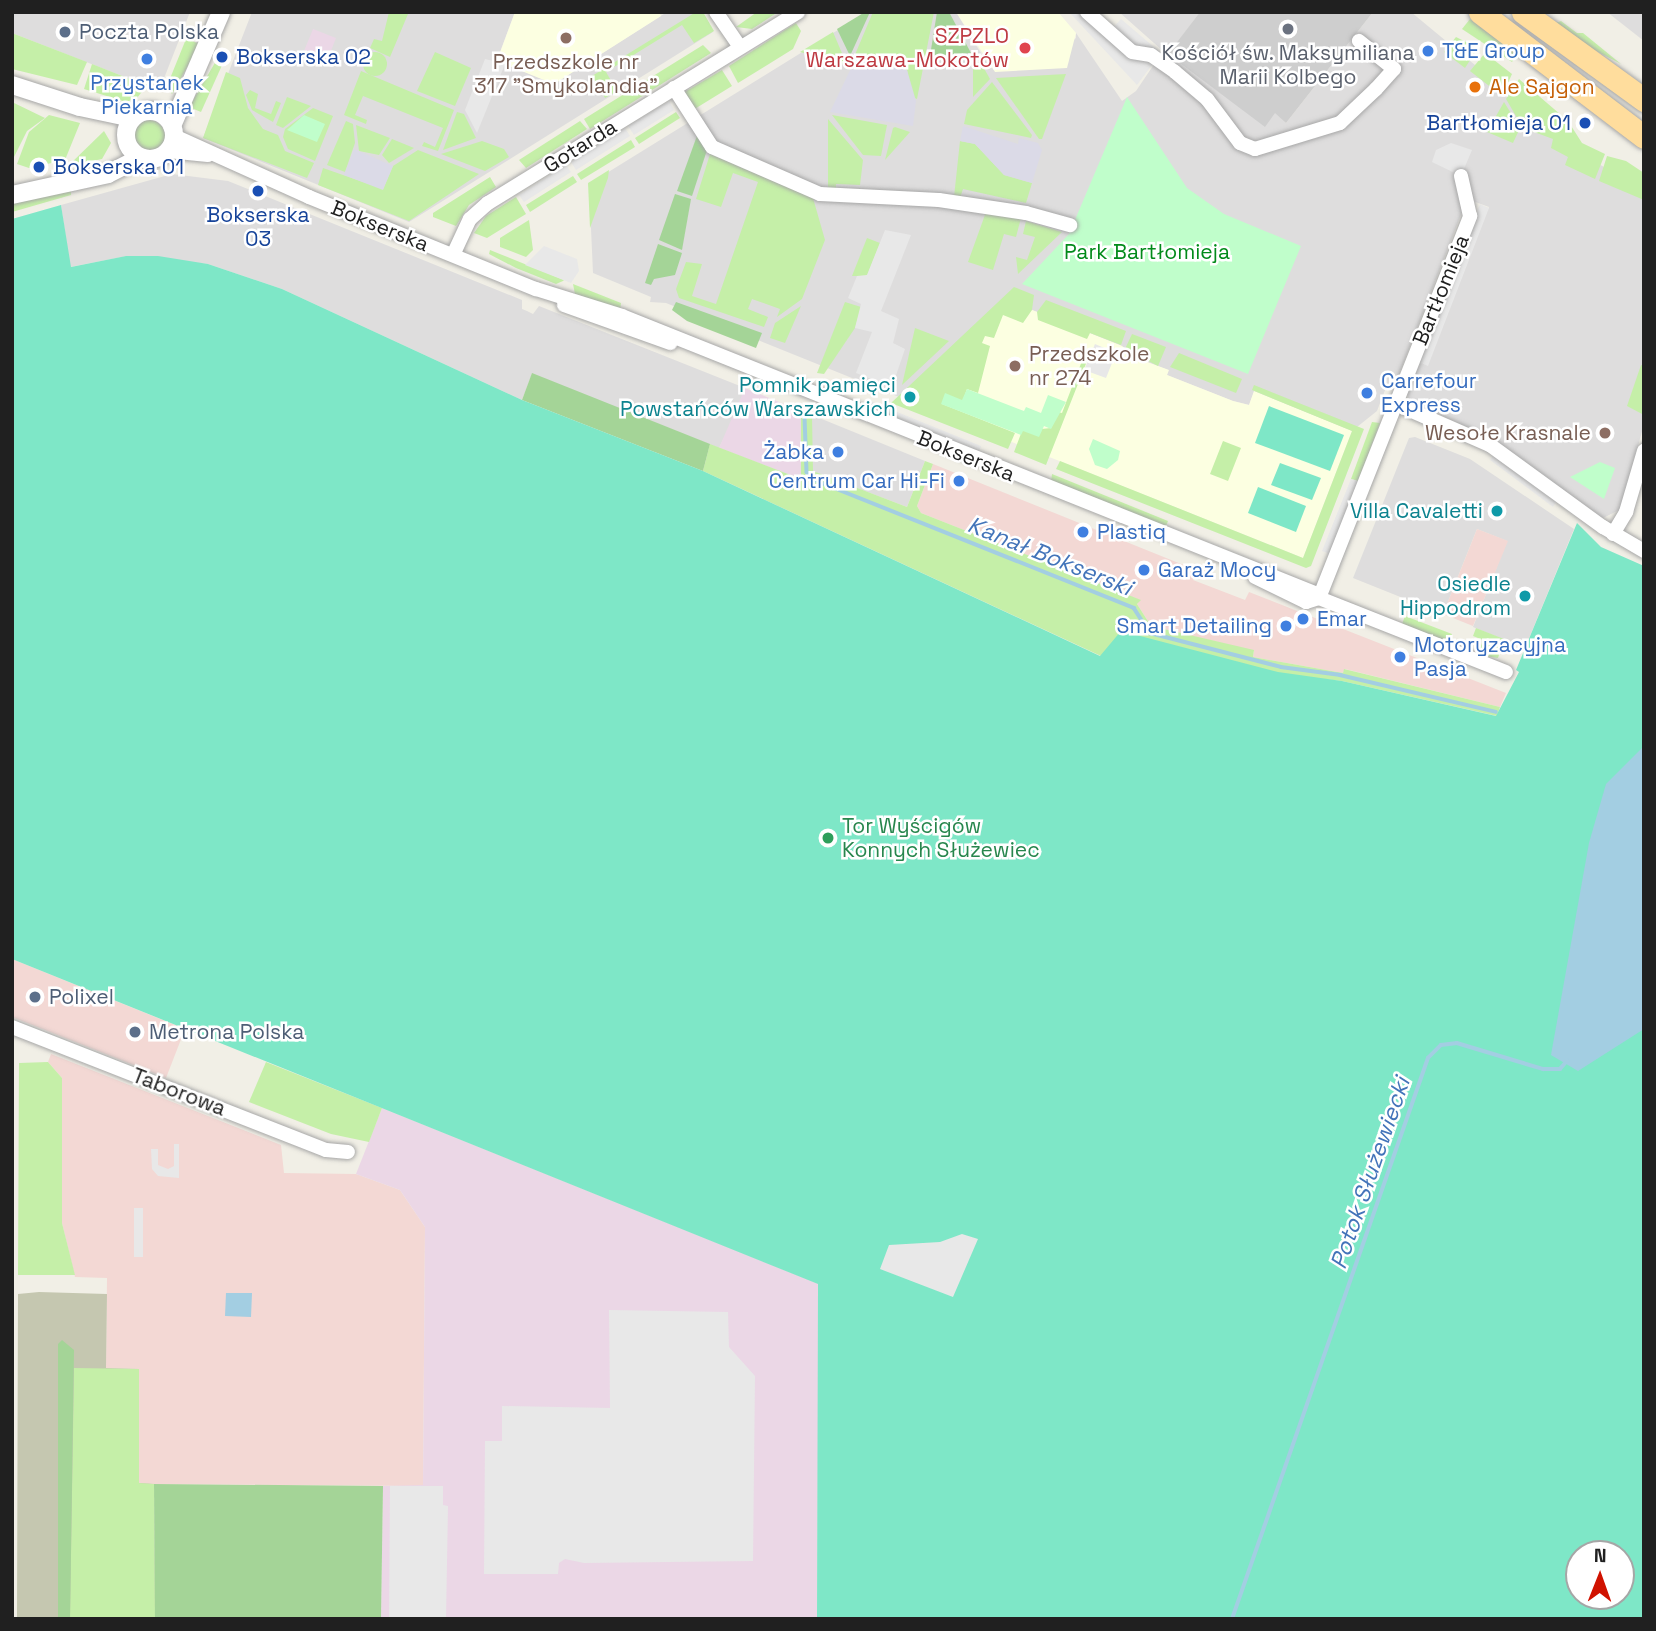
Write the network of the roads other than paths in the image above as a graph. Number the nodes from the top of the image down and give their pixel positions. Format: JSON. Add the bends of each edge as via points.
{"nodes":[{"id":1,"x":221,"y":12,"type":"edge"},
{"id":2,"x":716,"y":12,"type":"edge"},
{"id":3,"x":798,"y":12,"type":"edge"},
{"id":4,"x":1087,"y":12,"type":"edge"},
{"id":5,"x":1480,"y":12,"type":"edge"},
{"id":6,"x":1523,"y":12,"type":"edge"},
{"id":7,"x":1359,"y":41,"type":"dead end"},
{"id":8,"x":740,"y":47,"type":"junction"},
{"id":9,"x":12,"y":85,"type":"edge"},
{"id":10,"x":674,"y":88,"type":"junction"},
{"id":11,"x":1644,"y":100,"type":"edge"},
{"id":12,"x":169,"y":132,"type":"junction"},
{"id":13,"x":1644,"y":137,"type":"edge"},
{"id":14,"x":131,"y":139,"type":"junction"},
{"id":15,"x":1461,"y":176,"type":"dead end"},
{"id":16,"x":12,"y":195,"type":"edge"},
{"id":17,"x":1070,"y":225,"type":"dead end"},
{"id":18,"x":453,"y":255,"type":"junction"},
{"id":19,"x":1396,"y":404,"type":"junction"},
{"id":20,"x":1644,"y":451,"type":"edge"},
{"id":21,"x":1613,"y":534,"type":"junction"},
{"id":22,"x":1644,"y":551,"type":"edge"},
{"id":23,"x":1320,"y":596,"type":"junction"},
{"id":24,"x":1506,"y":672,"type":"dead end"},
{"id":25,"x":13,"y":1029,"type":"edge"},
{"id":26,"x":348,"y":1152,"type":"dead end"}],
"edges":[{"from":1,"to":12,"type":"street"},
{"from":2,"to":8,"type":"street"},
{"from":3,"to":8,"type":"street","name":"Gotarda"},
{"from":4,"to":7,"type":"street","via":[[1132,52],[1151,55],[1207,99],[1240,143],[1265,149],[1340,123],[1394,69]]},
{"from":5,"to":13,"type":"main road"},
{"from":6,"to":11,"type":"main road"},
{"from":8,"to":10,"type":"street","name":"Gotarda"},
{"from":9,"to":14,"type":"street","via":[[80,107]]},
{"from":10,"to":17,"type":"street","via":[[712,147],[820,194],[939,200],[1026,213]]},
{"from":10,"to":18,"type":"street","name":"Gotarda","via":[[480,208]]},
{"from":12,"to":14,"type":"street","via":[[157,158]]},
{"from":12,"to":14,"type":"street","via":[[149,111]]},
{"from":12,"to":18,"type":"street","name":"Bokserska","via":[[212,155]]},
{"from":14,"to":16,"type":"street","via":[[117,171]]},
{"from":15,"to":19,"type":"street","name":"Bartłomieja","via":[[1470,216]]},
{"from":18,"to":23,"type":"street","name":"Bokserska","via":[[548,294],[622,316],[1239,565],[1295,598],[1310,603]]},
{"from":19,"to":21,"type":"street","via":[[1490,445]]},
{"from":19,"to":23,"type":"street","name":"Bartłomieja"},
{"from":20,"to":21,"type":"street","via":[[1626,512]]},
{"from":21,"to":22,"type":"street"},
{"from":23,"to":24,"type":"street","name":"Bokserska"},
{"from":25,"to":26,"type":"street","name":"Taborowa","via":[[326,1150]]}]}
